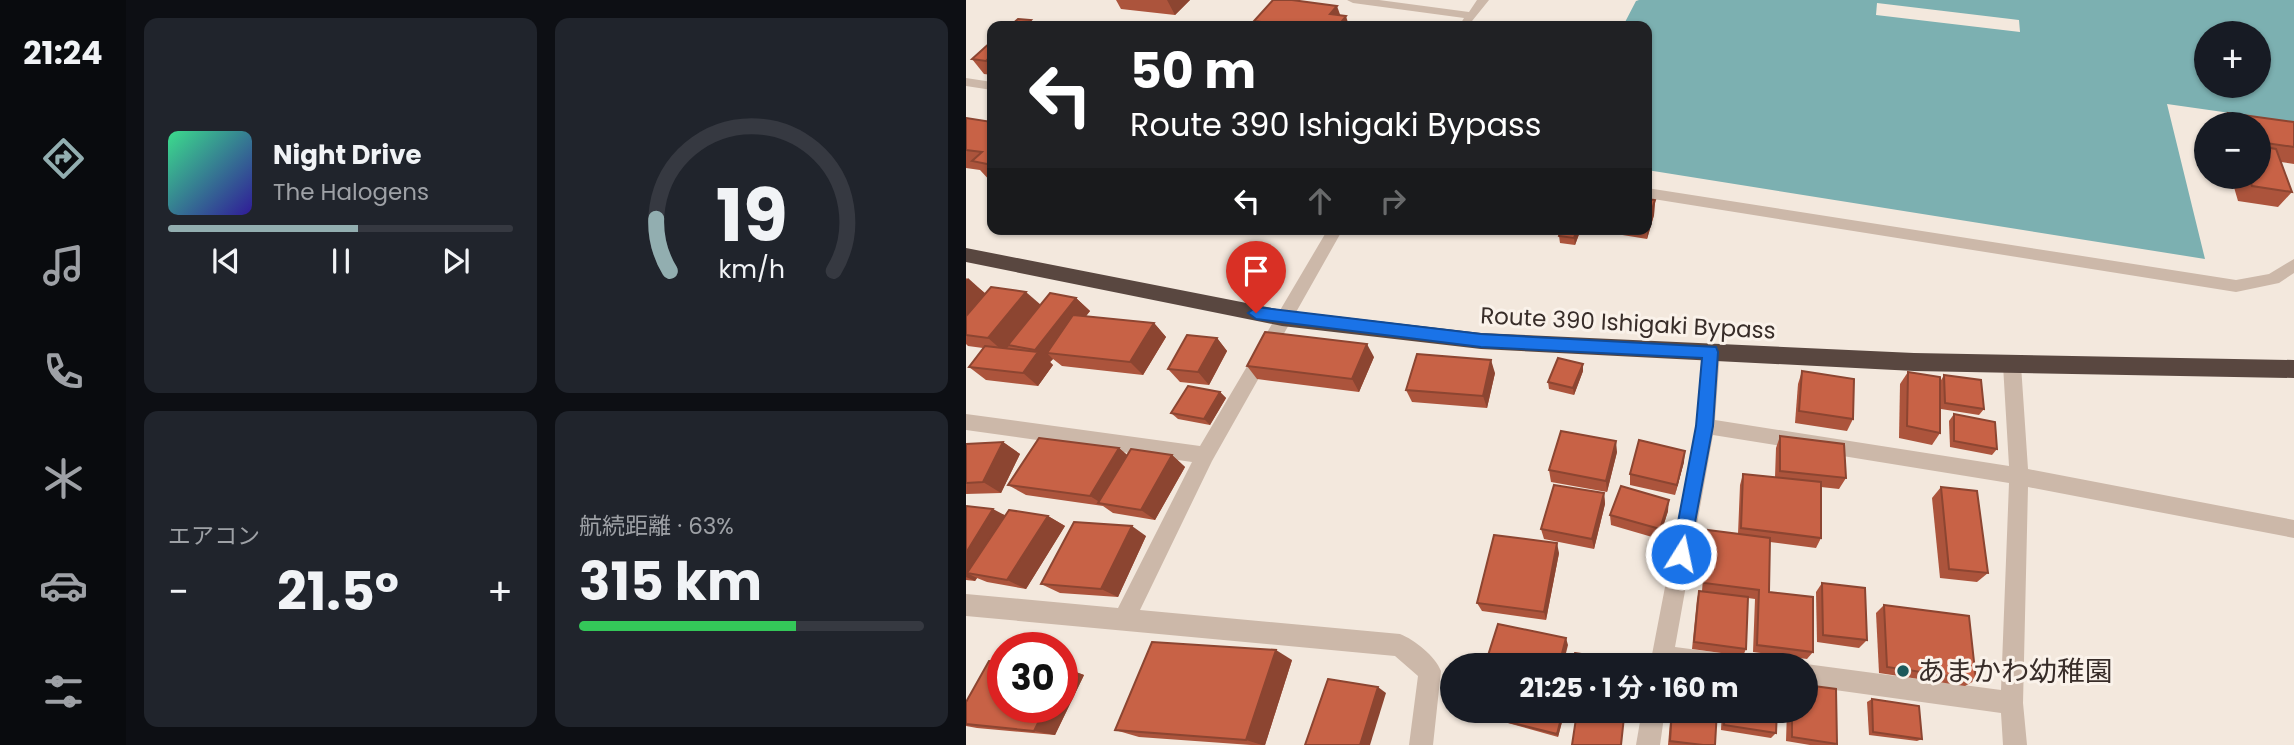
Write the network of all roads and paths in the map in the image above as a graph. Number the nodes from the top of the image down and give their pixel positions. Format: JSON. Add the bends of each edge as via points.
{"nodes":[{"id":1,"x":1353,"y":0,"type":"edge"},
{"id":2,"x":1483,"y":0,"type":"edge"},
{"id":3,"x":1468,"y":21,"type":"edge"},
{"id":4,"x":966,"y":82,"type":"edge"},
{"id":5,"x":987,"y":85,"type":"edge"},
{"id":6,"x":1652,"y":194,"type":"edge"},
{"id":7,"x":1332,"y":235,"type":"edge"},
{"id":8,"x":966,"y":255,"type":"edge"},
{"id":9,"x":2294,"y":265,"type":"edge"},
{"id":10,"x":1282,"y":318,"type":"junction"},
{"id":11,"x":1711,"y":352,"type":"junction"},
{"id":12,"x":2012,"y":365,"type":"junction"},
{"id":13,"x":2294,"y":369,"type":"edge"},
{"id":14,"x":966,"y":422,"type":"edge"},
{"id":15,"x":1704,"y":426,"type":"junction"},
{"id":16,"x":1205,"y":455,"type":"junction"},
{"id":17,"x":2019,"y":476,"type":"junction"},
{"id":18,"x":2294,"y":529,"type":"edge"},
{"id":19,"x":966,"y":605,"type":"edge"},
{"id":20,"x":1125,"y":618,"type":"junction"},
{"id":21,"x":1663,"y":653,"type":"edge"},
{"id":22,"x":1818,"y":677,"type":"edge"},
{"id":23,"x":2012,"y":703,"type":"junction"},
{"id":24,"x":1652,"y":723,"type":"edge"},
{"id":25,"x":1421,"y":745,"type":"edge"},
{"id":26,"x":1648,"y":745,"type":"edge"},
{"id":27,"x":2015,"y":745,"type":"edge"}],
"edges":[{"from":1,"to":3,"type":"street"},
{"from":2,"to":3,"type":"street"},
{"from":4,"to":5,"type":"street"},
{"from":6,"to":9,"type":"street","via":[[2236,286],[2273,279]]},
{"from":7,"to":10,"type":"street"},
{"from":8,"to":10,"type":"highway","name":"Route 390 Ishigaki Bypass"},
{"from":10,"to":11,"type":"highway","name":"Route 390 Ishigaki Bypass","via":[[1481,341]]},
{"from":10,"to":16,"type":"street"},
{"from":11,"to":12,"type":"highway","name":"Route 390 Ishigaki Bypass"},
{"from":11,"to":15,"type":"street"},
{"from":12,"to":13,"type":"highway","name":"Route 390 Ishigaki Bypass"},
{"from":12,"to":17,"type":"street"},
{"from":14,"to":16,"type":"street"},
{"from":15,"to":17,"type":"street"},
{"from":15,"to":21,"type":"street"},
{"from":16,"to":20,"type":"street"},
{"from":17,"to":18,"type":"street"},
{"from":17,"to":23,"type":"street"},
{"from":19,"to":20,"type":"street"},
{"from":20,"to":25,"type":"street","via":[[1399,645],[1430,671]]},
{"from":22,"to":23,"type":"street"},
{"from":23,"to":27,"type":"street"},
{"from":24,"to":26,"type":"street"}]}
